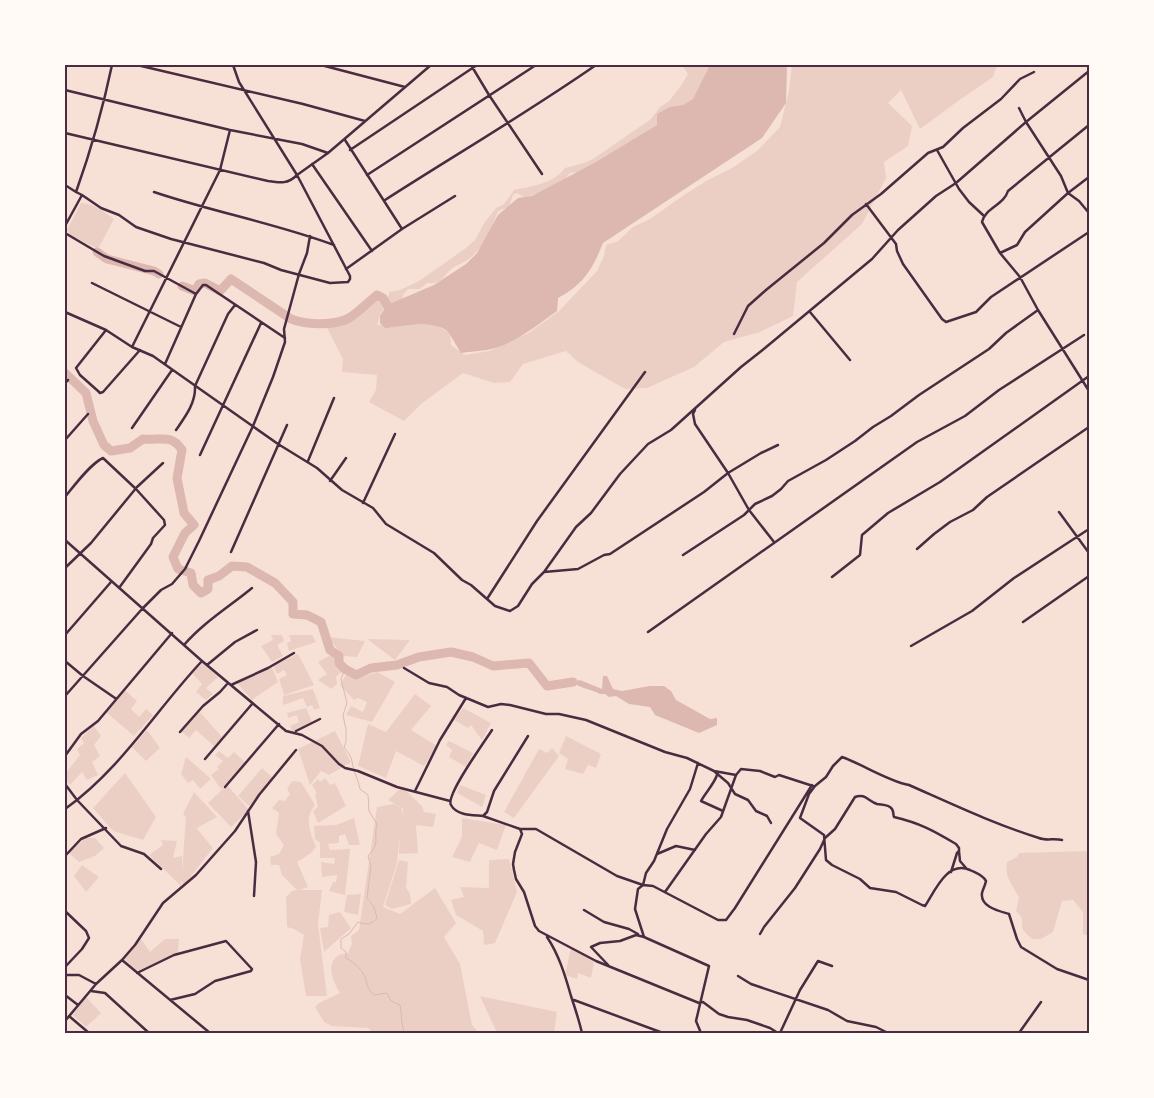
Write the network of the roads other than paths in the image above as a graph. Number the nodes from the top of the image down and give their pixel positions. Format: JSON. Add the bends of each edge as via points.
{"nodes":[{"id":1,"x":112,"y":65,"type":"edge"},
{"id":2,"x":136,"y":65,"type":"edge"},
{"id":3,"x":233,"y":65,"type":"edge"},
{"id":4,"x":321,"y":65,"type":"edge"},
{"id":5,"x":430,"y":65,"type":"edge"},
{"id":6,"x":477,"y":65,"type":"edge"},
{"id":7,"x":536,"y":65,"type":"edge"},
{"id":8,"x":596,"y":65,"type":"edge"},
{"id":9,"x":472,"y":66,"type":"edge"},
{"id":10,"x":1089,"y":71,"type":"edge"},
{"id":11,"x":1034,"y":72,"type":"dead end"},
{"id":12,"x":405,"y":87,"type":"junction"},
{"id":13,"x":65,"y":90,"type":"edge"},
{"id":14,"x":246,"y":92,"type":"junction"},
{"id":15,"x":489,"y":95,"type":"junction"},
{"id":16,"x":105,"y":100,"type":"junction"},
{"id":17,"x":1019,"y":108,"type":"dead end"},
{"id":18,"x":365,"y":121,"type":"junction"},
{"id":19,"x":1026,"y":122,"type":"junction"},
{"id":20,"x":508,"y":124,"type":"junction"},
{"id":21,"x":1089,"y":125,"type":"edge"},
{"id":22,"x":230,"y":130,"type":"junction"},
{"id":23,"x":65,"y":133,"type":"edge"},
{"id":24,"x":275,"y":139,"type":"junction"},
{"id":25,"x":93,"y":140,"type":"junction"},
{"id":26,"x":344,"y":140,"type":"junction"},
{"id":27,"x":350,"y":150,"type":"junction"},
{"id":28,"x":937,"y":150,"type":"junction"},
{"id":29,"x":328,"y":153,"type":"junction"},
{"id":30,"x":1049,"y":157,"type":"junction"},
{"id":31,"x":312,"y":164,"type":"junction"},
{"id":32,"x":220,"y":170,"type":"junction"},
{"id":33,"x":542,"y":174,"type":"dead end"},
{"id":34,"x":298,"y":175,"type":"junction"},
{"id":35,"x":367,"y":175,"type":"junction"},
{"id":36,"x":1089,"y":177,"type":"edge"},
{"id":37,"x":956,"y":183,"type":"junction"},
{"id":38,"x":65,"y":185,"type":"edge"},
{"id":39,"x":76,"y":192,"type":"junction"},
{"id":40,"x":154,"y":192,"type":"dead end"},
{"id":41,"x":1068,"y":193,"type":"junction"},
{"id":42,"x":82,"y":195,"type":"junction"},
{"id":43,"x":455,"y":196,"type":"dead end"},
{"id":44,"x":385,"y":200,"type":"junction"},
{"id":45,"x":866,"y":204,"type":"junction"},
{"id":46,"x":203,"y":206,"type":"junction"},
{"id":47,"x":1089,"y":213,"type":"edge"},
{"id":48,"x":984,"y":216,"type":"junction"},
{"id":49,"x":65,"y":226,"type":"edge"},
{"id":50,"x":402,"y":229,"type":"junction"},
{"id":51,"x":1089,"y":232,"type":"edge"},
{"id":52,"x":65,"y":233,"type":"edge"},
{"id":53,"x":310,"y":236,"type":"junction"},
{"id":54,"x":890,"y":238,"type":"junction"},
{"id":55,"x":185,"y":243,"type":"junction"},
{"id":56,"x":334,"y":245,"type":"junction"},
{"id":57,"x":372,"y":251,"type":"junction"},
{"id":58,"x":1000,"y":253,"type":"junction"},
{"id":59,"x":346,"y":269,"type":"junction"},
{"id":60,"x":299,"y":274,"type":"junction"},
{"id":61,"x":1020,"y":277,"type":"junction"},
{"id":62,"x":167,"y":278,"type":"junction"},
{"id":63,"x":92,"y":283,"type":"dead end"},
{"id":64,"x":196,"y":294,"type":"junction"},
{"id":65,"x":234,"y":305,"type":"junction"},
{"id":66,"x":1038,"y":310,"type":"junction"},
{"id":67,"x":65,"y":312,"type":"edge"},
{"id":68,"x":150,"y":312,"type":"junction"},
{"id":69,"x":810,"y":312,"type":"junction"},
{"id":70,"x":261,"y":323,"type":"junction"},
{"id":71,"x":181,"y":327,"type":"junction"},
{"id":72,"x":106,"y":330,"type":"junction"},
{"id":73,"x":734,"y":334,"type":"dead end"},
{"id":74,"x":1084,"y":334,"type":"dead end"},
{"id":75,"x":285,"y":338,"type":"junction"},
{"id":76,"x":132,"y":347,"type":"junction"},
{"id":77,"x":1062,"y":348,"type":"junction"},
{"id":78,"x":140,"y":350,"type":"junction"},
{"id":79,"x":850,"y":360,"type":"dead end"},
{"id":80,"x":166,"y":364,"type":"junction"},
{"id":81,"x":172,"y":370,"type":"junction"},
{"id":82,"x":645,"y":372,"type":"dead end"},
{"id":83,"x":1089,"y":376,"type":"edge"},
{"id":84,"x":68,"y":380,"type":"dead end"},
{"id":85,"x":1083,"y":380,"type":"junction"},
{"id":86,"x":65,"y":383,"type":"edge"},
{"id":87,"x":195,"y":386,"type":"junction"},
{"id":88,"x":1089,"y":390,"type":"edge"},
{"id":89,"x":334,"y":398,"type":"dead end"},
{"id":90,"x":224,"y":405,"type":"junction"},
{"id":91,"x":695,"y":408,"type":"junction"},
{"id":92,"x":88,"y":414,"type":"dead end"},
{"id":93,"x":287,"y":425,"type":"dead end"},
{"id":94,"x":253,"y":426,"type":"junction"},
{"id":95,"x":1089,"y":427,"type":"edge"},
{"id":96,"x":132,"y":428,"type":"dead end"},
{"id":97,"x":176,"y":430,"type":"dead end"},
{"id":98,"x":394,"y":434,"type":"dead end"},
{"id":99,"x":65,"y":440,"type":"edge"},
{"id":100,"x":278,"y":444,"type":"junction"},
{"id":101,"x":778,"y":445,"type":"dead end"},
{"id":102,"x":200,"y":456,"type":"dead end"},
{"id":103,"x":346,"y":458,"type":"dead end"},
{"id":104,"x":308,"y":462,"type":"junction"},
{"id":105,"x":163,"y":463,"type":"dead end"},
{"id":106,"x":728,"y":473,"type":"junction"},
{"id":107,"x":330,"y":481,"type":"junction"},
{"id":108,"x":136,"y":489,"type":"junction"},
{"id":109,"x":65,"y":497,"type":"edge"},
{"id":110,"x":363,"y":503,"type":"junction"},
{"id":111,"x":749,"y":510,"type":"junction"},
{"id":112,"x":1059,"y":512,"type":"dead end"},
{"id":113,"x":1089,"y":530,"type":"edge"},
{"id":114,"x":1078,"y":537,"type":"junction"},
{"id":115,"x":65,"y":540,"type":"edge"},
{"id":116,"x":775,"y":543,"type":"junction"},
{"id":117,"x":917,"y":549,"type":"dead end"},
{"id":118,"x":231,"y":552,"type":"dead end"},
{"id":119,"x":80,"y":553,"type":"junction"},
{"id":120,"x":1089,"y":553,"type":"edge"},
{"id":121,"x":683,"y":555,"type":"dead end"},
{"id":122,"x":65,"y":568,"type":"edge"},
{"id":123,"x":544,"y":572,"type":"junction"},
{"id":124,"x":1089,"y":576,"type":"edge"},
{"id":125,"x":832,"y":577,"type":"dead end"},
{"id":126,"x":111,"y":582,"type":"junction"},
{"id":127,"x":119,"y":588,"type":"junction"},
{"id":128,"x":252,"y":588,"type":"dead end"},
{"id":129,"x":486,"y":599,"type":"junction"},
{"id":130,"x":142,"y":608,"type":"junction"},
{"id":131,"x":1023,"y":622,"type":"dead end"},
{"id":132,"x":257,"y":630,"type":"dead end"},
{"id":133,"x":648,"y":632,"type":"dead end"},
{"id":134,"x":172,"y":633,"type":"junction"},
{"id":135,"x":65,"y":635,"type":"edge"},
{"id":136,"x":184,"y":645,"type":"junction"},
{"id":137,"x":911,"y":646,"type":"dead end"},
{"id":138,"x":294,"y":653,"type":"dead end"},
{"id":139,"x":65,"y":661,"type":"edge"},
{"id":140,"x":202,"y":661,"type":"junction"},
{"id":141,"x":207,"y":665,"type":"junction"},
{"id":142,"x":404,"y":668,"type":"dead end"},
{"id":143,"x":83,"y":676,"type":"junction"},
{"id":144,"x":229,"y":684,"type":"junction"},
{"id":145,"x":65,"y":696,"type":"edge"},
{"id":146,"x":115,"y":698,"type":"junction"},
{"id":147,"x":466,"y":698,"type":"junction"},
{"id":148,"x":252,"y":704,"type":"junction"},
{"id":149,"x":320,"y":719,"type":"dead end"},
{"id":150,"x":278,"y":724,"type":"junction"},
{"id":151,"x":492,"y":730,"type":"dead end"},
{"id":152,"x":180,"y":732,"type":"dead end"},
{"id":153,"x":295,"y":732,"type":"junction"},
{"id":154,"x":528,"y":736,"type":"dead end"},
{"id":155,"x":296,"y":750,"type":"dead end"},
{"id":156,"x":65,"y":756,"type":"edge"},
{"id":157,"x":205,"y":759,"type":"dead end"},
{"id":158,"x":698,"y":764,"type":"junction"},
{"id":159,"x":714,"y":771,"type":"junction"},
{"id":160,"x":717,"y":775,"type":"junction"},
{"id":161,"x":736,"y":775,"type":"junction"},
{"id":162,"x":65,"y":784,"type":"edge"},
{"id":163,"x":813,"y":786,"type":"junction"},
{"id":164,"x":225,"y":787,"type":"dead end"},
{"id":165,"x":732,"y":788,"type":"junction"},
{"id":166,"x":415,"y":791,"type":"junction"},
{"id":167,"x":78,"y":800,"type":"junction"},
{"id":168,"x":450,"y":801,"type":"junction"},
{"id":169,"x":65,"y":809,"type":"edge"},
{"id":170,"x":248,"y":811,"type":"junction"},
{"id":171,"x":723,"y":811,"type":"junction"},
{"id":172,"x":483,"y":816,"type":"junction"},
{"id":173,"x":771,"y":823,"type":"dead end"},
{"id":174,"x":106,"y":828,"type":"junction"},
{"id":175,"x":520,"y":828,"type":"junction"},
{"id":176,"x":825,"y":838,"type":"junction"},
{"id":177,"x":1062,"y":840,"type":"dead end"},
{"id":178,"x":695,"y":850,"type":"junction"},
{"id":179,"x":959,"y":852,"type":"junction"},
{"id":180,"x":657,"y":854,"type":"junction"},
{"id":181,"x":65,"y":856,"type":"edge"},
{"id":182,"x":161,"y":869,"type":"dead end"},
{"id":183,"x":967,"y":869,"type":"junction"},
{"id":184,"x":951,"y":872,"type":"junction"},
{"id":185,"x":643,"y":885,"type":"junction"},
{"id":186,"x":665,"y":892,"type":"junction"},
{"id":187,"x":254,"y":896,"type":"dead end"},
{"id":188,"x":584,"y":910,"type":"dead end"},
{"id":189,"x":65,"y":911,"type":"edge"},
{"id":190,"x":760,"y":934,"type":"dead end"},
{"id":191,"x":546,"y":936,"type":"junction"},
{"id":192,"x":644,"y":937,"type":"junction"},
{"id":193,"x":122,"y":960,"type":"junction"},
{"id":194,"x":832,"y":966,"type":"dead end"},
{"id":195,"x":65,"y":967,"type":"edge"},
{"id":196,"x":611,"y":968,"type":"junction"},
{"id":197,"x":137,"y":973,"type":"junction"},
{"id":198,"x":65,"y":975,"type":"edge"},
{"id":199,"x":738,"y":976,"type":"dead end"},
{"id":200,"x":1089,"y":980,"type":"edge"},
{"id":201,"x":96,"y":984,"type":"junction"},
{"id":202,"x":91,"y":991,"type":"junction"},
{"id":203,"x":65,"y":995,"type":"edge"},
{"id":204,"x":170,"y":1000,"type":"junction"},
{"id":205,"x":574,"y":1000,"type":"junction"},
{"id":206,"x":797,"y":1000,"type":"junction"},
{"id":207,"x":1041,"y":1002,"type":"dead end"},
{"id":208,"x":699,"y":1004,"type":"junction"},
{"id":209,"x":78,"y":1005,"type":"junction"},
{"id":210,"x":69,"y":1016,"type":"junction"},
{"id":211,"x":65,"y":1021,"type":"edge"},
{"id":212,"x":88,"y":1033,"type":"edge"},
{"id":213,"x":149,"y":1033,"type":"edge"},
{"id":214,"x":210,"y":1033,"type":"edge"},
{"id":215,"x":582,"y":1033,"type":"edge"},
{"id":216,"x":663,"y":1033,"type":"edge"},
{"id":217,"x":701,"y":1033,"type":"edge"},
{"id":218,"x":779,"y":1033,"type":"edge"},
{"id":219,"x":888,"y":1033,"type":"edge"},
{"id":220,"x":1019,"y":1033,"type":"edge"}],
"edges":[{"from":1,"to":16,"type":"street"},
{"from":2,"to":14,"type":"street"},
{"from":3,"to":14,"type":"street"},
{"from":4,"to":12,"type":"street"},
{"from":5,"to":12,"type":"street"},
{"from":6,"to":9,"type":"street"},
{"from":7,"to":15,"type":"street"},
{"from":8,"to":20,"type":"street"},
{"from":9,"to":15,"type":"street"},
{"from":9,"to":27,"type":"street"},
{"from":10,"to":19,"type":"street"},
{"from":11,"to":28,"type":"street","via":[[1020,80]]},
{"from":12,"to":18,"type":"street"},
{"from":13,"to":16,"type":"street"},
{"from":14,"to":18,"type":"street"},
{"from":14,"to":24,"type":"street"},
{"from":15,"to":20,"type":"street"},
{"from":15,"to":35,"type":"street"},
{"from":16,"to":22,"type":"street"},
{"from":16,"to":25,"type":"street"},
{"from":17,"to":19,"type":"street"},
{"from":18,"to":26,"type":"street"},
{"from":19,"to":30,"type":"street"},
{"from":19,"to":37,"type":"street"},
{"from":20,"to":33,"type":"street"},
{"from":20,"to":44,"type":"street"},
{"from":21,"to":30,"type":"street"},
{"from":22,"to":24,"type":"street"},
{"from":22,"to":32,"type":"street"},
{"from":23,"to":25,"type":"street"},
{"from":24,"to":29,"type":"street"},
{"from":24,"to":34,"type":"street"},
{"from":25,"to":32,"type":"street"},
{"from":25,"to":39,"type":"street"},
{"from":26,"to":27,"type":"street"},
{"from":26,"to":29,"type":"street"},
{"from":27,"to":35,"type":"street"},
{"from":28,"to":37,"type":"street"},
{"from":28,"to":45,"type":"street","via":[[928,152]]},
{"from":29,"to":31,"type":"street"},
{"from":30,"to":41,"type":"street"},
{"from":30,"to":48,"type":"street"},
{"from":31,"to":34,"type":"street"},
{"from":31,"to":57,"type":"street"},
{"from":32,"to":34,"type":"street","via":[[285,183]]},
{"from":32,"to":46,"type":"street"},
{"from":34,"to":56,"type":"street"},
{"from":35,"to":44,"type":"street"},
{"from":36,"to":41,"type":"street"},
{"from":37,"to":48,"type":"street"},
{"from":37,"to":54,"type":"street","via":[[936,196]]},
{"from":38,"to":39,"type":"street"},
{"from":39,"to":42,"type":"street"},
{"from":40,"to":46,"type":"street"},
{"from":41,"to":47,"type":"street"},
{"from":41,"to":58,"type":"street","via":[[1025,232],[1017,245]]},
{"from":42,"to":49,"type":"street"},
{"from":42,"to":55,"type":"street","via":[[136,227]]},
{"from":43,"to":50,"type":"street"},
{"from":44,"to":50,"type":"street"},
{"from":45,"to":54,"type":"street"},
{"from":45,"to":73,"type":"street","via":[[748,306]]},
{"from":46,"to":53,"type":"street"},
{"from":46,"to":55,"type":"street"},
{"from":48,"to":58,"type":"street","via":[[983,225]]},
{"from":50,"to":57,"type":"street"},
{"from":51,"to":61,"type":"street"},
{"from":52,"to":62,"type":"street","via":[[104,256]]},
{"from":53,"to":56,"type":"street"},
{"from":53,"to":60,"type":"street"},
{"from":54,"to":61,"type":"street","via":[[896,244],[903,264],[946,322],[976,312]]},
{"from":54,"to":69,"type":"street","via":[[872,259]]},
{"from":55,"to":60,"type":"street"},
{"from":55,"to":62,"type":"street"},
{"from":56,"to":59,"type":"street"},
{"from":57,"to":59,"type":"street"},
{"from":58,"to":61,"type":"street"},
{"from":59,"to":60,"type":"street","via":[[350,279],[344,283],[330,283]]},
{"from":60,"to":75,"type":"street","via":[[284,329]]},
{"from":61,"to":66,"type":"street"},
{"from":62,"to":64,"type":"street"},
{"from":62,"to":68,"type":"street"},
{"from":63,"to":68,"type":"street"},
{"from":64,"to":65,"type":"street","via":[[206,285]]},
{"from":64,"to":71,"type":"street"},
{"from":65,"to":70,"type":"street"},
{"from":65,"to":87,"type":"street"},
{"from":66,"to":77,"type":"street"},
{"from":66,"to":111,"type":"street","via":[[989,349]]},
{"from":67,"to":72,"type":"street"},
{"from":68,"to":71,"type":"street"},
{"from":68,"to":76,"type":"street"},
{"from":69,"to":79,"type":"street"},
{"from":69,"to":91,"type":"street","via":[[741,366]]},
{"from":70,"to":75,"type":"street"},
{"from":70,"to":90,"type":"street"},
{"from":71,"to":80,"type":"street"},
{"from":72,"to":76,"type":"street"},
{"from":72,"to":78,"type":"street","via":[[76,368],[98,392],[104,392]]},
{"from":74,"to":77,"type":"street"},
{"from":75,"to":94,"type":"street"},
{"from":76,"to":78,"type":"street"},
{"from":77,"to":85,"type":"street"},
{"from":77,"to":116,"type":"street","via":[[966,416],[917,442]]},
{"from":78,"to":80,"type":"street"},
{"from":80,"to":81,"type":"street"},
{"from":81,"to":87,"type":"street"},
{"from":81,"to":96,"type":"street"},
{"from":82,"to":129,"type":"street","via":[[536,521]]},
{"from":83,"to":85,"type":"street"},
{"from":84,"to":86,"type":"street"},
{"from":85,"to":88,"type":"street"},
{"from":85,"to":125,"type":"street","via":[[940,482],[888,513],[862,535],[860,555]]},
{"from":87,"to":90,"type":"street"},
{"from":87,"to":97,"type":"street","via":[[196,396]]},
{"from":89,"to":104,"type":"street"},
{"from":90,"to":94,"type":"street"},
{"from":90,"to":102,"type":"street"},
{"from":91,"to":106,"type":"street","via":[[695,424]]},
{"from":91,"to":123,"type":"street","via":[[672,430],[640,452],[576,527]]},
{"from":92,"to":99,"type":"street"},
{"from":93,"to":100,"type":"street"},
{"from":94,"to":100,"type":"street"},
{"from":94,"to":130,"type":"street","via":[[184,569],[172,584]]},
{"from":95,"to":117,"type":"street","via":[[973,510],[950,522]]},
{"from":98,"to":110,"type":"street"},
{"from":100,"to":104,"type":"street"},
{"from":100,"to":118,"type":"street"},
{"from":101,"to":106,"type":"street"},
{"from":103,"to":107,"type":"street"},
{"from":104,"to":107,"type":"street"},
{"from":105,"to":108,"type":"street"},
{"from":106,"to":111,"type":"street"},
{"from":106,"to":123,"type":"street","via":[[610,554],[578,569]]},
{"from":107,"to":110,"type":"street"},
{"from":108,"to":109,"type":"street","via":[[105,459],[101,459]]},
{"from":108,"to":119,"type":"street"},
{"from":108,"to":127,"type":"street","via":[[165,524]]},
{"from":110,"to":129,"type":"street","via":[[386,524],[434,553]]},
{"from":111,"to":116,"type":"street"},
{"from":111,"to":121,"type":"street"},
{"from":112,"to":114,"type":"street"},
{"from":113,"to":114,"type":"street"},
{"from":114,"to":120,"type":"street"},
{"from":114,"to":137,"type":"street","via":[[1014,578],[972,611]]},
{"from":115,"to":119,"type":"street"},
{"from":116,"to":133,"type":"street"},
{"from":119,"to":122,"type":"street"},
{"from":119,"to":126,"type":"street"},
{"from":123,"to":129,"type":"street","via":[[514,610],[502,608]]},
{"from":124,"to":131,"type":"street"},
{"from":126,"to":127,"type":"street"},
{"from":126,"to":135,"type":"street"},
{"from":127,"to":130,"type":"street"},
{"from":128,"to":136,"type":"street","via":[[204,624]]},
{"from":130,"to":134,"type":"street"},
{"from":130,"to":143,"type":"street"},
{"from":132,"to":141,"type":"street"},
{"from":134,"to":136,"type":"street"},
{"from":134,"to":146,"type":"street"},
{"from":136,"to":140,"type":"street"},
{"from":138,"to":144,"type":"street"},
{"from":139,"to":143,"type":"street"},
{"from":140,"to":141,"type":"street"},
{"from":140,"to":167,"type":"street","via":[[133,745]]},
{"from":141,"to":144,"type":"street"},
{"from":142,"to":147,"type":"street"},
{"from":143,"to":145,"type":"street"},
{"from":143,"to":146,"type":"street"},
{"from":144,"to":148,"type":"street"},
{"from":144,"to":152,"type":"street","via":[[202,706]]},
{"from":146,"to":156,"type":"street"},
{"from":147,"to":158,"type":"street","via":[[488,707],[510,705],[586,720]]},
{"from":147,"to":166,"type":"street","via":[[440,740]]},
{"from":148,"to":150,"type":"street"},
{"from":148,"to":157,"type":"street"},
{"from":149,"to":153,"type":"street"},
{"from":150,"to":153,"type":"street","via":[[286,731]]},
{"from":150,"to":164,"type":"street"},
{"from":151,"to":168,"type":"street","via":[[460,778]]},
{"from":153,"to":166,"type":"street","via":[[322,746],[345,768]]},
{"from":154,"to":172,"type":"street","via":[[494,790],[488,812]]},
{"from":155,"to":170,"type":"street"},
{"from":158,"to":159,"type":"street"},
{"from":158,"to":180,"type":"street","via":[[690,789]]},
{"from":159,"to":160,"type":"street"},
{"from":159,"to":161,"type":"street"},
{"from":160,"to":165,"type":"street"},
{"from":160,"to":171,"type":"street","via":[[701,801]]},
{"from":161,"to":163,"type":"street","via":[[741,769],[760,771]]},
{"from":161,"to":165,"type":"street"},
{"from":162,"to":167,"type":"street"},
{"from":163,"to":176,"type":"street","via":[[800,818]]},
{"from":163,"to":177,"type":"street","via":[[826,777],[842,757],[1001,825],[1041,839]]},
{"from":163,"to":186,"type":"street","via":[[726,920],[718,920]]},
{"from":165,"to":171,"type":"street"},
{"from":165,"to":173,"type":"street","via":[[756,811],[767,816]]},
{"from":166,"to":168,"type":"street"},
{"from":167,"to":169,"type":"street"},
{"from":167,"to":174,"type":"street"},
{"from":168,"to":172,"type":"street","via":[[461,814]]},
{"from":170,"to":187,"type":"street","via":[[256,862]]},
{"from":170,"to":193,"type":"street","via":[[235,831],[196,875],[163,903]]},
{"from":171,"to":178,"type":"street"},
{"from":172,"to":175,"type":"street"},
{"from":174,"to":181,"type":"street","via":[[80,839]]},
{"from":174,"to":182,"type":"street","via":[[123,847],[144,854]]},
{"from":175,"to":185,"type":"street","via":[[536,829],[617,876]]},
{"from":175,"to":191,"type":"street","via":[[522,834],[515,852],[516,879],[524,892],[535,926]]},
{"from":176,"to":179,"type":"street","via":[[835,829],[855,797],[860,795],[875,804],[888,806],[894,817],[927,827],[956,844]]},
{"from":176,"to":184,"type":"street","via":[[826,860],[832,865],[860,879],[870,888],[896,892],[925,906],[944,876]]},
{"from":176,"to":190,"type":"street","via":[[795,888]]},
{"from":178,"to":180,"type":"street","via":[[676,846]]},
{"from":178,"to":186,"type":"street"},
{"from":179,"to":183,"type":"street","via":[[960,861]]},
{"from":179,"to":184,"type":"street"},
{"from":180,"to":185,"type":"street"},
{"from":183,"to":184,"type":"street"},
{"from":183,"to":200,"type":"street","via":[[985,879],[984,902],[1009,914],[1021,947],[1057,969]]},
{"from":185,"to":186,"type":"street"},
{"from":185,"to":192,"type":"street","via":[[638,889],[635,908]]},
{"from":188,"to":192,"type":"street","via":[[604,922]]},
{"from":189,"to":195,"type":"street","via":[[89,938]]},
{"from":191,"to":196,"type":"street"},
{"from":191,"to":205,"type":"street"},
{"from":192,"to":196,"type":"street","via":[[636,934],[620,942],[591,947]]},
{"from":192,"to":208,"type":"street","via":[[709,966]]},
{"from":193,"to":197,"type":"street"},
{"from":193,"to":201,"type":"street"},
{"from":194,"to":206,"type":"street","via":[[818,961]]},
{"from":196,"to":208,"type":"street"},
{"from":197,"to":204,"type":"street"},
{"from":197,"to":204,"type":"street","via":[[174,955],[226,941],[252,969],[246,974],[214,981],[188,997]]},
{"from":198,"to":201,"type":"street","via":[[79,975]]},
{"from":199,"to":206,"type":"street","via":[[751,984]]},
{"from":201,"to":202,"type":"street"},
{"from":202,"to":209,"type":"street"},
{"from":202,"to":213,"type":"street","via":[[105,993]]},
{"from":203,"to":209,"type":"street"},
{"from":204,"to":214,"type":"street"},
{"from":205,"to":215,"type":"street"},
{"from":205,"to":216,"type":"street"},
{"from":206,"to":218,"type":"street"},
{"from":206,"to":219,"type":"street","via":[[828,1010],[847,1021]]},
{"from":207,"to":220,"type":"street"},
{"from":208,"to":217,"type":"street","via":[[696,1021]]},
{"from":208,"to":218,"type":"street","via":[[703,1002],[719,1014],[747,1020]]},
{"from":209,"to":210,"type":"street"},
{"from":210,"to":211,"type":"street"},
{"from":210,"to":212,"type":"street"}]}
